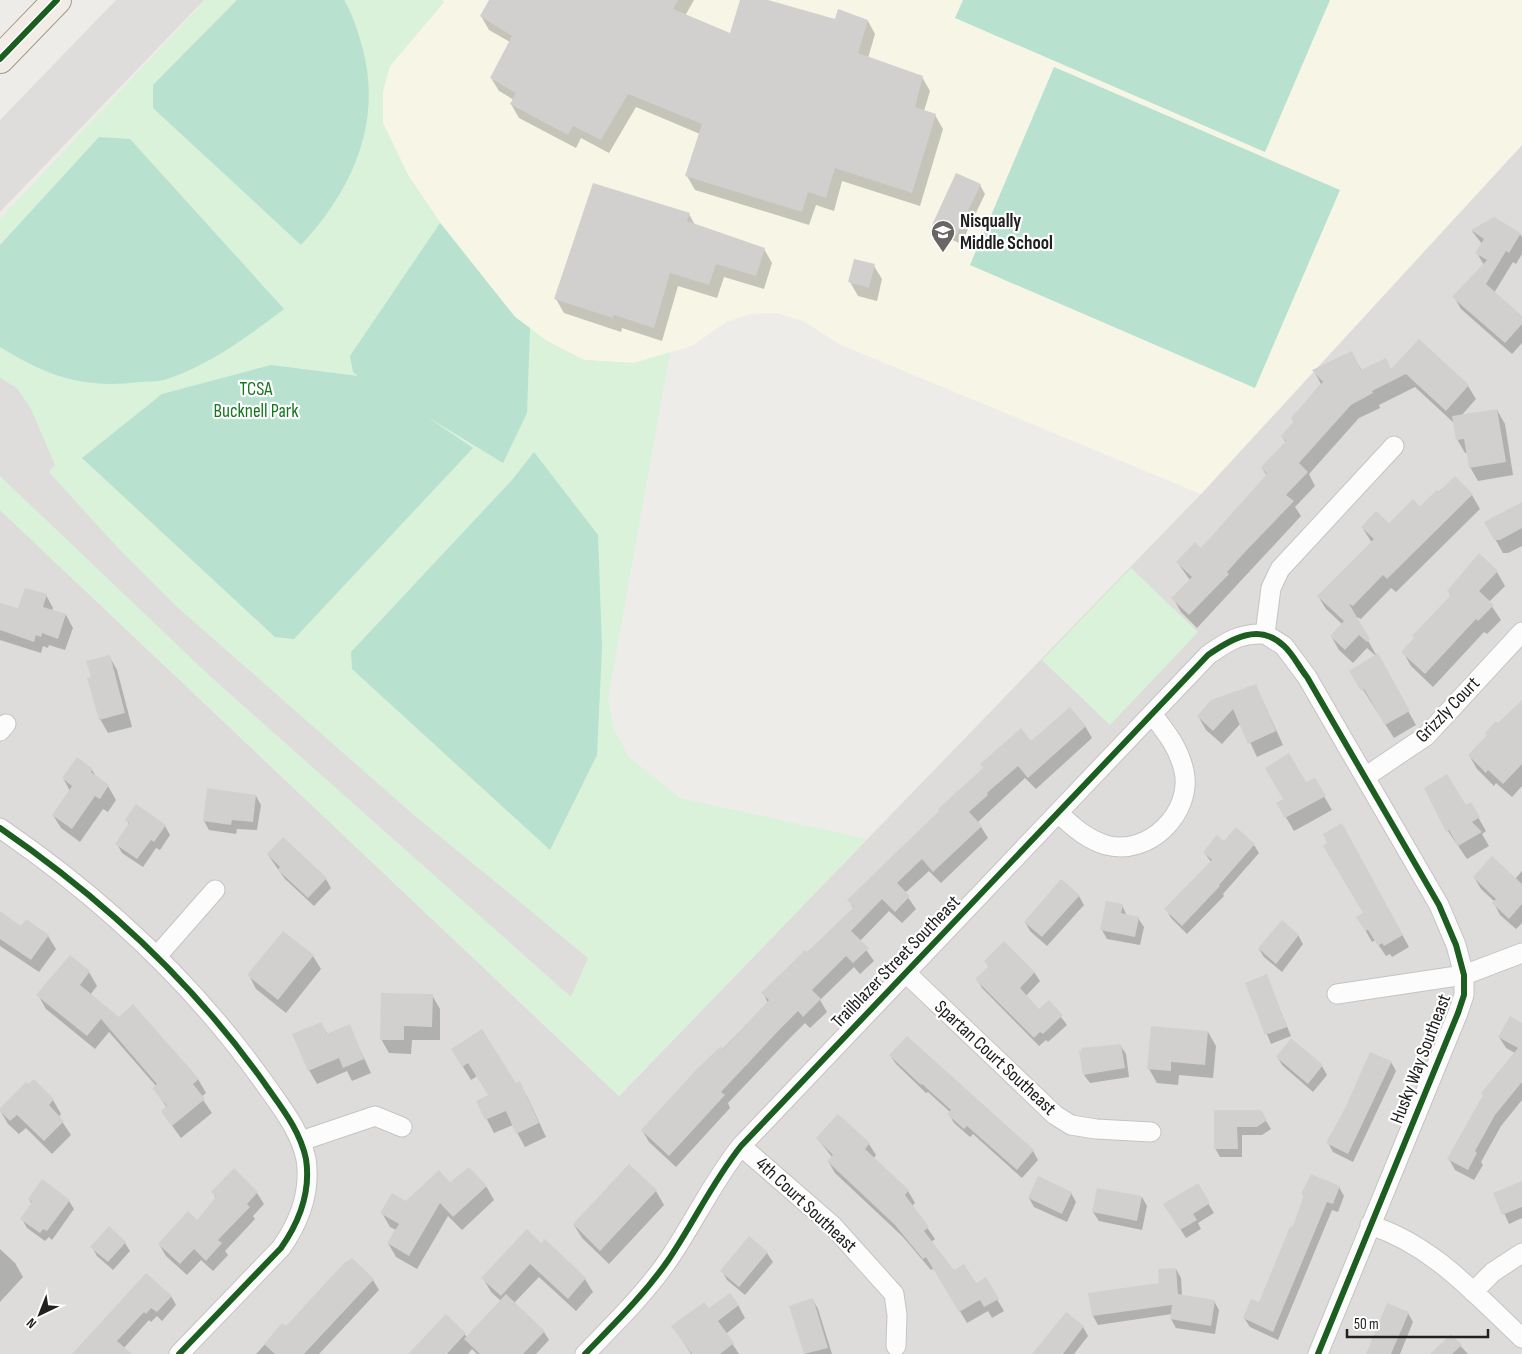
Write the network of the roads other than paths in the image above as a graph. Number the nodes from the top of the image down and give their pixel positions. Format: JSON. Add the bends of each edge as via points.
{"nodes":[{"id":1,"x":57,"y":0,"type":"edge"},
{"id":2,"x":0,"y":59,"type":"edge"},
{"id":3,"x":1394,"y":446,"type":"dead end"},
{"id":4,"x":1522,"y":632,"type":"edge"},
{"id":5,"x":1266,"y":634,"type":"junction"},
{"id":6,"x":1152,"y":714,"type":"junction"},
{"id":7,"x":1365,"y":777,"type":"junction"},
{"id":8,"x":1058,"y":814,"type":"junction"},
{"id":9,"x":0,"y":828,"type":"edge"},
{"id":10,"x":214,"y":890,"type":"dead end"},
{"id":11,"x":1522,"y":953,"type":"edge"},
{"id":12,"x":157,"y":956,"type":"junction"},
{"id":13,"x":906,"y":973,"type":"junction"},
{"id":14,"x":1464,"y":975,"type":"junction"},
{"id":15,"x":1337,"y":994,"type":"dead end"},
{"id":16,"x":402,"y":1126,"type":"dead end"},
{"id":17,"x":1151,"y":1132,"type":"dead end"},
{"id":18,"x":301,"y":1142,"type":"junction"},
{"id":19,"x":741,"y":1146,"type":"junction"},
{"id":20,"x":1370,"y":1225,"type":"junction"},
{"id":21,"x":1522,"y":1253,"type":"edge"},
{"id":22,"x":1473,"y":1292,"type":"junction"},
{"id":23,"x":1522,"y":1338,"type":"edge"},
{"id":24,"x":896,"y":1346,"type":"dead end"},
{"id":25,"x":594,"y":1351,"type":"edge"},
{"id":26,"x":179,"y":1354,"type":"edge"},
{"id":27,"x":1318,"y":1354,"type":"edge"}],
"edges":[{"from":1,"to":2,"type":"main road"},
{"from":3,"to":5,"type":"street","via":[[1280,569],[1271,588]]},
{"from":4,"to":7,"type":"street","name":"Grizzly Court","via":[[1426,736]]},
{"from":5,"to":6,"type":"street","name":"Trailblazer Street Southeast","via":[[1248,634],[1226,642],[1208,655]]},
{"from":5,"to":7,"type":"street","name":"Husky Way Southeast","via":[[1284,646],[1307,677]]},
{"from":6,"to":8,"type":"street","name":"Trailblazer Street Southeast"},
{"from":6,"to":8,"type":"street","via":[[1176,747],[1184,772],[1185,788],[1177,813],[1169,824],[1146,842],[1108,846],[1083,836]]},
{"from":7,"to":14,"type":"street","name":"Husky Way Southeast","via":[[1439,905]]},
{"from":8,"to":13,"type":"street","name":"Trailblazer Street Southeast"},
{"from":9,"to":12,"type":"street","via":[[75,883]]},
{"from":10,"to":12,"type":"street"},
{"from":11,"to":14,"type":"street"},
{"from":12,"to":18,"type":"street","via":[[248,1060],[293,1124]]},
{"from":13,"to":17,"type":"street","name":"Spartan Court Southeast","via":[[1055,1115],[1071,1125]]},
{"from":13,"to":19,"type":"street","name":"Trailblazer Street Southeast"},
{"from":14,"to":15,"type":"street"},
{"from":14,"to":20,"type":"street","name":"Husky Way Southeast","via":[[1464,995],[1458,1013]]},
{"from":16,"to":18,"type":"street","via":[[375,1116]]},
{"from":18,"to":26,"type":"street","via":[[306,1160],[305,1197],[292,1232],[281,1248]]},
{"from":19,"to":24,"type":"street","name":"4th Court Southeast","via":[[833,1226],[894,1294]]},
{"from":19,"to":25,"type":"street","name":"Trailblazer Street Southeast","via":[[668,1260]]},
{"from":20,"to":22,"type":"street","via":[[1421,1248]]},
{"from":20,"to":27,"type":"street","name":"Husky Way Southeast"},
{"from":21,"to":22,"type":"street","via":[[1493,1272]]},
{"from":22,"to":23,"type":"street"}]}
